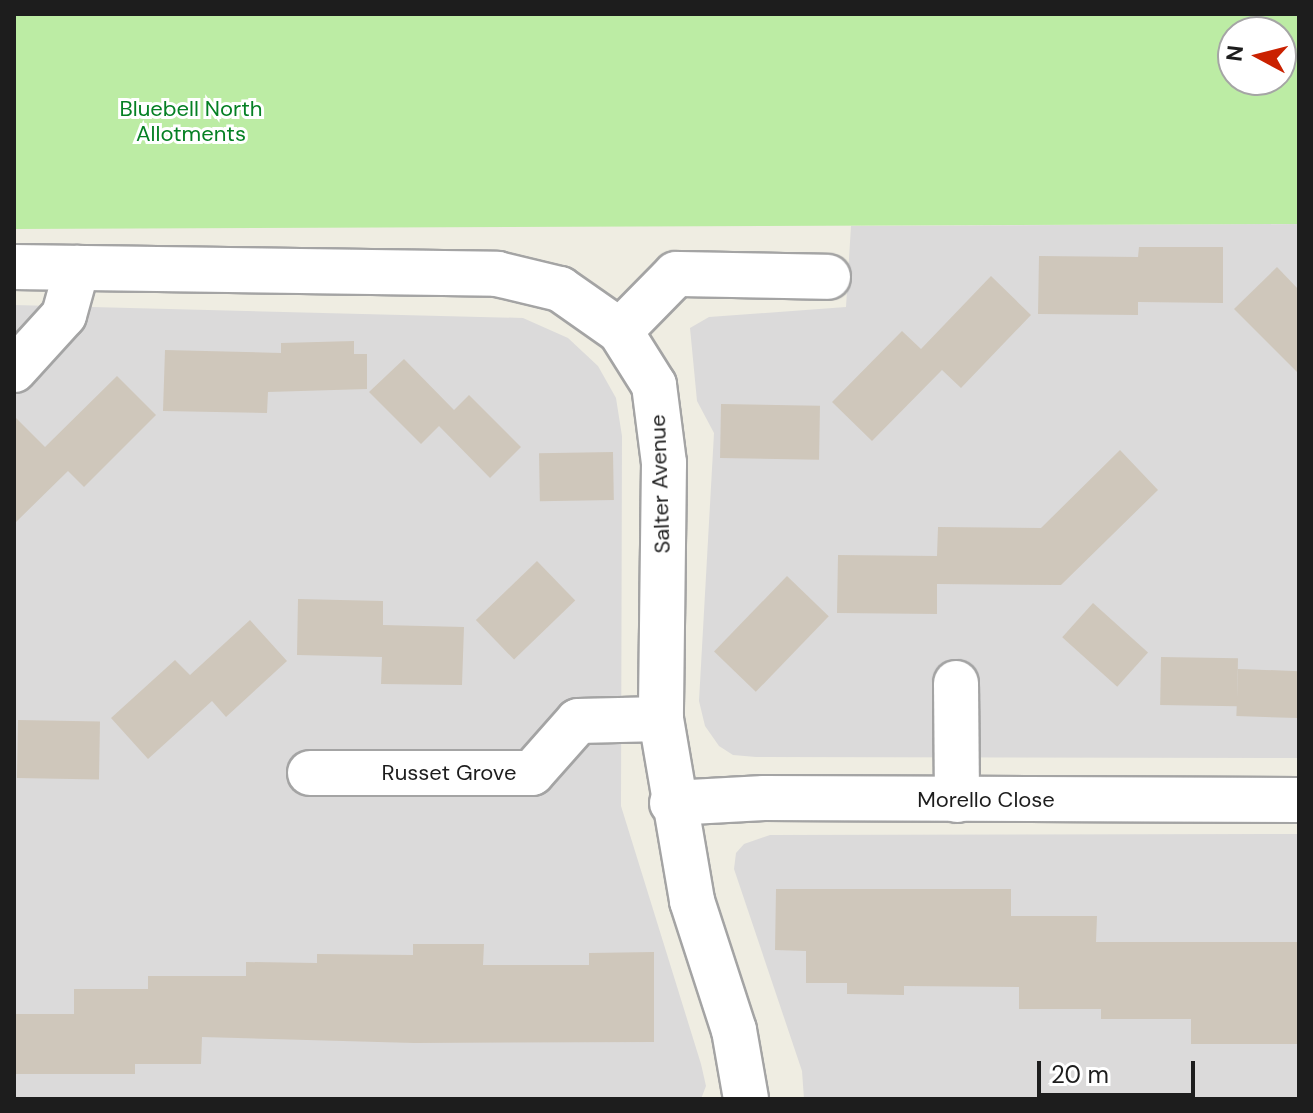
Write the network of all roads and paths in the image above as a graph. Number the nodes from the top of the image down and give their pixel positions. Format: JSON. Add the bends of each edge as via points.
{"nodes":[{"id":1,"x":14,"y":267,"type":"edge"},
{"id":2,"x":77,"y":268,"type":"junction"},
{"id":3,"x":828,"y":277,"type":"dead end"},
{"id":4,"x":620,"y":331,"type":"junction"},
{"id":5,"x":14,"y":370,"type":"edge"},
{"id":6,"x":956,"y":683,"type":"dead end"},
{"id":7,"x":661,"y":719,"type":"junction"},
{"id":8,"x":310,"y":773,"type":"dead end"},
{"id":9,"x":957,"y":800,"type":"junction"},
{"id":10,"x":1299,"y":800,"type":"edge"},
{"id":11,"x":672,"y":803,"type":"junction"},
{"id":12,"x":746,"y":1099,"type":"edge"}],
"edges":[{"from":1,"to":2,"type":"street","name":"Salter Avenue"},
{"from":2,"to":4,"type":"street","name":"Salter Avenue","via":[[497,274],[560,289]]},
{"from":2,"to":5,"type":"street","via":[[64,315]]},
{"from":3,"to":4,"type":"street","via":[[676,274]]},
{"from":4,"to":7,"type":"street","name":"Salter Avenue","via":[[654,385],[664,463]]},
{"from":6,"to":9,"type":"street"},
{"from":7,"to":8,"type":"street","name":"Russet Grove","via":[[578,721],[532,773]]},
{"from":7,"to":11,"type":"street","name":"Salter Avenue"},
{"from":9,"to":10,"type":"street","name":"Morello Close"},
{"from":9,"to":11,"type":"street","name":"Morello Close"},
{"from":11,"to":12,"type":"street","name":"Salter Avenue","via":[[692,901],[734,1030]]}]}
